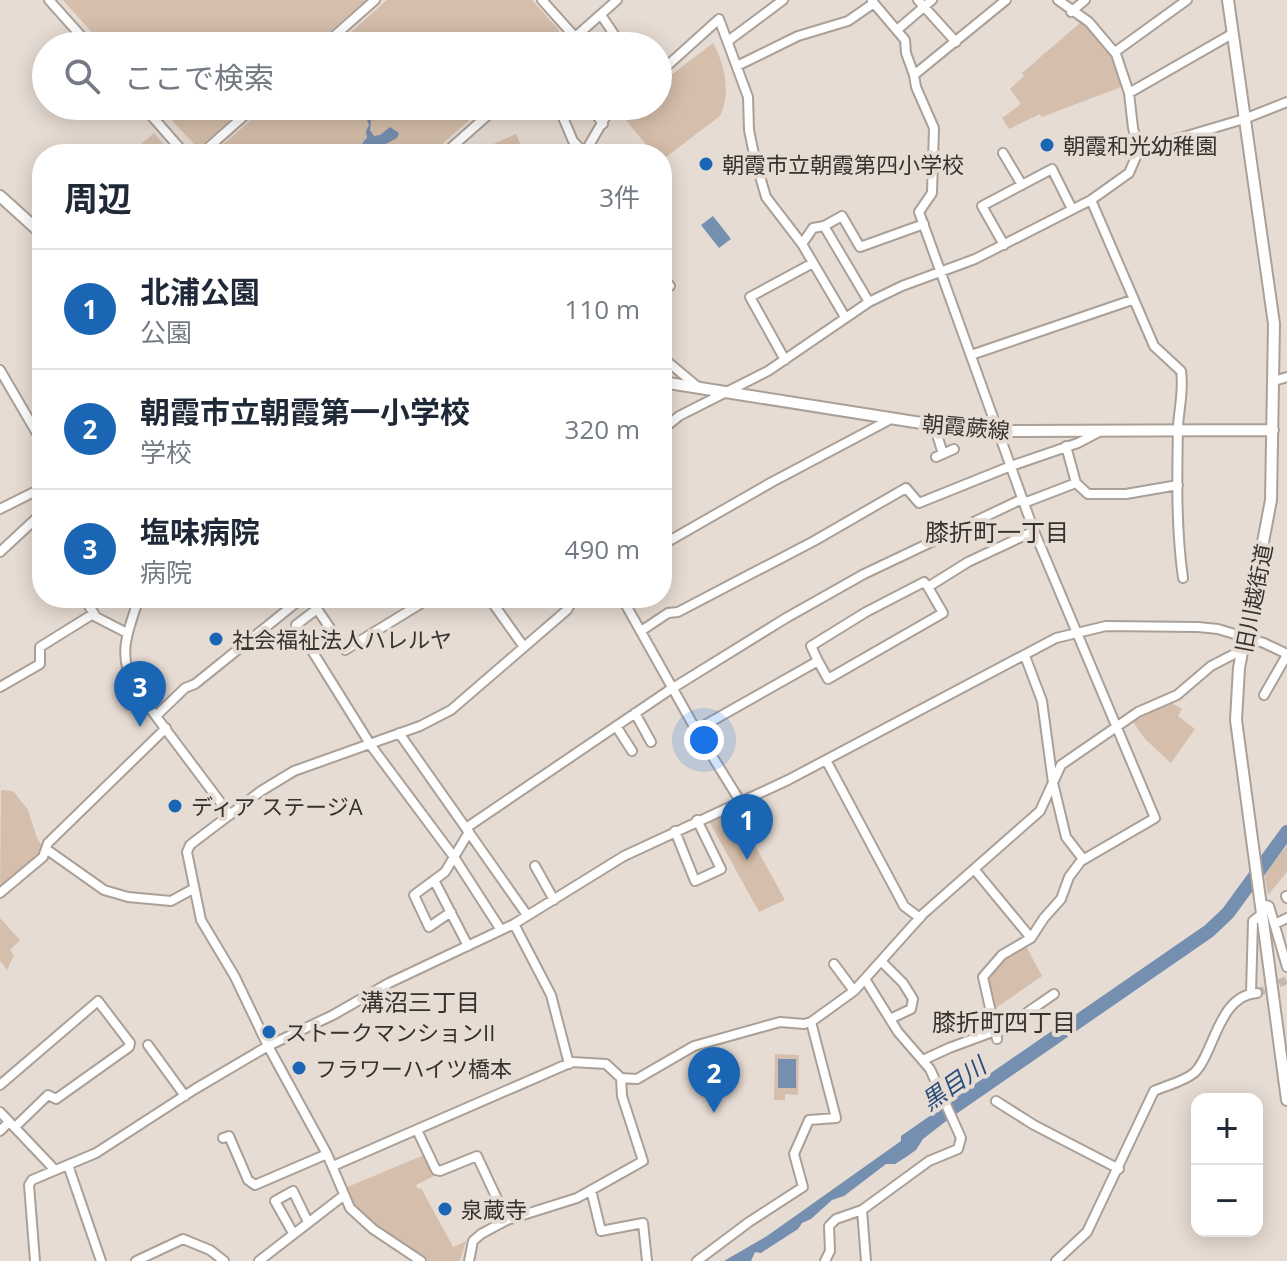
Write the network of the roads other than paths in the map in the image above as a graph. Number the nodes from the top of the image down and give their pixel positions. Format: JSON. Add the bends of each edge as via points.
{"nodes":[{"id":1,"x":49,"y":0,"type":"edge"},
{"id":2,"x":375,"y":0,"type":"edge"},
{"id":3,"x":542,"y":0,"type":"edge"},
{"id":4,"x":617,"y":0,"type":"edge"},
{"id":5,"x":783,"y":0,"type":"edge"},
{"id":6,"x":932,"y":0,"type":"edge"},
{"id":7,"x":1006,"y":0,"type":"edge"},
{"id":8,"x":1058,"y":0,"type":"edge"},
{"id":9,"x":1085,"y":0,"type":"edge"},
{"id":10,"x":1187,"y":0,"type":"edge"},
{"id":11,"x":1228,"y":0,"type":"edge"},
{"id":12,"x":872,"y":2,"type":"edge"},
{"id":13,"x":921,"y":3,"type":"edge"},
{"id":14,"x":1071,"y":12,"type":"junction"},
{"id":15,"x":601,"y":15,"type":"junction"},
{"id":16,"x":897,"y":30,"type":"junction"},
{"id":17,"x":78,"y":32,"type":"edge"},
{"id":18,"x":339,"y":32,"type":"edge"},
{"id":19,"x":571,"y":32,"type":"edge"},
{"id":20,"x":581,"y":32,"type":"edge"},
{"id":21,"x":613,"y":32,"type":"edge"},
{"id":22,"x":1232,"y":34,"type":"junction"},
{"id":23,"x":728,"y":41,"type":"junction"},
{"id":24,"x":956,"y":42,"type":"junction"},
{"id":25,"x":1115,"y":52,"type":"junction"},
{"id":26,"x":672,"y":61,"type":"edge"},
{"id":27,"x":737,"y":66,"type":"junction"},
{"id":28,"x":914,"y":75,"type":"junction"},
{"id":29,"x":1129,"y":93,"type":"junction"},
{"id":30,"x":1287,"y":102,"type":"edge"},
{"id":31,"x":1244,"y":119,"type":"junction"},
{"id":32,"x":155,"y":120,"type":"edge"},
{"id":33,"x":239,"y":120,"type":"edge"},
{"id":34,"x":482,"y":120,"type":"edge"},
{"id":35,"x":564,"y":120,"type":"edge"},
{"id":36,"x":600,"y":120,"type":"edge"},
{"id":37,"x":604,"y":120,"type":"edge"},
{"id":38,"x":603,"y":124,"type":"junction"},
{"id":39,"x":176,"y":144,"type":"edge"},
{"id":40,"x":212,"y":144,"type":"edge"},
{"id":41,"x":455,"y":144,"type":"edge"},
{"id":42,"x":576,"y":144,"type":"edge"},
{"id":43,"x":590,"y":144,"type":"edge"},
{"id":44,"x":1139,"y":150,"type":"junction"},
{"id":45,"x":1003,"y":153,"type":"dead end"},
{"id":46,"x":1022,"y":185,"type":"junction"},
{"id":47,"x":0,"y":196,"type":"edge"},
{"id":48,"x":1091,"y":200,"type":"junction"},
{"id":49,"x":1072,"y":209,"type":"junction"},
{"id":50,"x":924,"y":224,"type":"junction"},
{"id":51,"x":32,"y":225,"type":"edge"},
{"id":52,"x":824,"y":226,"type":"junction"},
{"id":53,"x":802,"y":244,"type":"junction"},
{"id":54,"x":1004,"y":245,"type":"junction"},
{"id":55,"x":813,"y":263,"type":"junction"},
{"id":56,"x":941,"y":273,"type":"junction"},
{"id":57,"x":1132,"y":300,"type":"junction"},
{"id":58,"x":869,"y":302,"type":"junction"},
{"id":59,"x":845,"y":317,"type":"junction"},
{"id":60,"x":971,"y":355,"type":"junction"},
{"id":61,"x":785,"y":360,"type":"junction"},
{"id":62,"x":672,"y":366,"type":"edge"},
{"id":63,"x":0,"y":370,"type":"edge"},
{"id":64,"x":1287,"y":377,"type":"edge"},
{"id":65,"x":1274,"y":381,"type":"junction"},
{"id":66,"x":672,"y":384,"type":"edge"},
{"id":67,"x":698,"y":388,"type":"junction"},
{"id":68,"x":725,"y":393,"type":"junction"},
{"id":69,"x":892,"y":418,"type":"junction"},
{"id":70,"x":672,"y":422,"type":"edge"},
{"id":71,"x":32,"y":425,"type":"edge"},
{"id":72,"x":934,"y":425,"type":"junction"},
{"id":73,"x":1273,"y":430,"type":"junction"},
{"id":74,"x":999,"y":431,"type":"junction"},
{"id":75,"x":1099,"y":431,"type":"junction"},
{"id":76,"x":1178,"y":431,"type":"junction"},
{"id":77,"x":1066,"y":446,"type":"junction"},
{"id":78,"x":954,"y":449,"type":"dead end"},
{"id":79,"x":1011,"y":466,"type":"junction"},
{"id":80,"x":1076,"y":483,"type":"junction"},
{"id":81,"x":1178,"y":485,"type":"junction"},
{"id":82,"x":32,"y":493,"type":"edge"},
{"id":83,"x":1024,"y":500,"type":"junction"},
{"id":84,"x":0,"y":509,"type":"edge"},
{"id":85,"x":32,"y":522,"type":"edge"},
{"id":86,"x":1034,"y":531,"type":"junction"},
{"id":87,"x":672,"y":539,"type":"edge"},
{"id":88,"x":0,"y":552,"type":"edge"},
{"id":89,"x":1183,"y":578,"type":"dead end"},
{"id":90,"x":928,"y":587,"type":"junction"},
{"id":91,"x":90,"y":608,"type":"edge"},
{"id":92,"x":136,"y":608,"type":"edge"},
{"id":93,"x":290,"y":608,"type":"edge"},
{"id":94,"x":414,"y":608,"type":"edge"},
{"id":95,"x":496,"y":608,"type":"edge"},
{"id":96,"x":568,"y":608,"type":"edge"},
{"id":97,"x":628,"y":608,"type":"edge"},
{"id":98,"x":93,"y":614,"type":"junction"},
{"id":99,"x":641,"y":631,"type":"junction"},
{"id":100,"x":127,"y":633,"type":"junction"},
{"id":101,"x":1077,"y":633,"type":"junction"},
{"id":102,"x":1245,"y":638,"type":"junction"},
{"id":103,"x":524,"y":647,"type":"junction"},
{"id":104,"x":1242,"y":650,"type":"junction"},
{"id":105,"x":1287,"y":654,"type":"edge"},
{"id":106,"x":1025,"y":656,"type":"junction"},
{"id":107,"x":818,"y":661,"type":"junction"},
{"id":108,"x":0,"y":687,"type":"edge"},
{"id":109,"x":674,"y":687,"type":"junction"},
{"id":110,"x":1264,"y":695,"type":"dead end"},
{"id":111,"x":635,"y":713,"type":"junction"},
{"id":112,"x":157,"y":715,"type":"junction"},
{"id":113,"x":616,"y":726,"type":"junction"},
{"id":114,"x":166,"y":728,"type":"junction"},
{"id":115,"x":1117,"y":728,"type":"junction"},
{"id":116,"x":696,"y":730,"type":"junction"},
{"id":117,"x":399,"y":733,"type":"junction"},
{"id":118,"x":651,"y":742,"type":"dead end"},
{"id":119,"x":370,"y":743,"type":"junction"},
{"id":120,"x":632,"y":751,"type":"dead end"},
{"id":121,"x":826,"y":760,"type":"junction"},
{"id":122,"x":1053,"y":783,"type":"junction"},
{"id":123,"x":740,"y":801,"type":"junction"},
{"id":124,"x":230,"y":815,"type":"junction"},
{"id":125,"x":697,"y":820,"type":"junction"},
{"id":126,"x":468,"y":830,"type":"junction"},
{"id":127,"x":675,"y":831,"type":"junction"},
{"id":128,"x":46,"y":849,"type":"junction"},
{"id":129,"x":454,"y":857,"type":"junction"},
{"id":130,"x":1083,"y":859,"type":"junction"},
{"id":131,"x":535,"y":866,"type":"dead end"},
{"id":132,"x":974,"y":869,"type":"junction"},
{"id":133,"x":434,"y":880,"type":"junction"},
{"id":134,"x":193,"y":889,"type":"junction"},
{"id":135,"x":0,"y":893,"type":"edge"},
{"id":136,"x":554,"y":900,"type":"junction"},
{"id":137,"x":1262,"y":909,"type":"junction"},
{"id":138,"x":451,"y":912,"type":"junction"},
{"id":139,"x":527,"y":915,"type":"junction"},
{"id":140,"x":920,"y":918,"type":"junction"},
{"id":141,"x":1287,"y":918,"type":"edge"},
{"id":142,"x":514,"y":924,"type":"junction"},
{"id":143,"x":1275,"y":924,"type":"junction"},
{"id":144,"x":501,"y":930,"type":"junction"},
{"id":145,"x":1031,"y":938,"type":"junction"},
{"id":146,"x":468,"y":946,"type":"junction"},
{"id":147,"x":1285,"y":949,"type":"edge"},
{"id":148,"x":881,"y":961,"type":"junction"},
{"id":149,"x":834,"y":964,"type":"dead end"},
{"id":150,"x":1287,"y":967,"type":"edge"},
{"id":151,"x":865,"y":979,"type":"junction"},
{"id":152,"x":854,"y":991,"type":"junction"},
{"id":153,"x":1054,"y":994,"type":"dead end"},
{"id":154,"x":890,"y":1019,"type":"junction"},
{"id":155,"x":811,"y":1022,"type":"junction"},
{"id":156,"x":996,"y":1035,"type":"junction"},
{"id":157,"x":148,"y":1045,"type":"dead end"},
{"id":158,"x":268,"y":1046,"type":"junction"},
{"id":159,"x":923,"y":1060,"type":"junction"},
{"id":160,"x":569,"y":1064,"type":"junction"},
{"id":161,"x":621,"y":1078,"type":"junction"},
{"id":162,"x":0,"y":1085,"type":"edge"},
{"id":163,"x":185,"y":1096,"type":"junction"},
{"id":164,"x":1287,"y":1100,"type":"edge"},
{"id":165,"x":996,"y":1101,"type":"dead end"},
{"id":166,"x":0,"y":1112,"type":"edge"},
{"id":167,"x":12,"y":1124,"type":"junction"},
{"id":168,"x":417,"y":1130,"type":"junction"},
{"id":169,"x":0,"y":1131,"type":"edge"},
{"id":170,"x":223,"y":1138,"type":"dead end"},
{"id":171,"x":327,"y":1154,"type":"junction"},
{"id":172,"x":68,"y":1165,"type":"junction"},
{"id":173,"x":333,"y":1166,"type":"junction"},
{"id":174,"x":1119,"y":1169,"type":"junction"},
{"id":175,"x":55,"y":1170,"type":"junction"},
{"id":176,"x":591,"y":1190,"type":"junction"},
{"id":177,"x":343,"y":1196,"type":"junction"},
{"id":178,"x":862,"y":1210,"type":"junction"},
{"id":179,"x":507,"y":1220,"type":"junction"},
{"id":180,"x":308,"y":1222,"type":"junction"},
{"id":181,"x":293,"y":1233,"type":"junction"},
{"id":182,"x":35,"y":1261,"type":"edge"},
{"id":183,"x":101,"y":1261,"type":"edge"},
{"id":184,"x":136,"y":1261,"type":"edge"},
{"id":185,"x":224,"y":1261,"type":"edge"},
{"id":186,"x":259,"y":1261,"type":"edge"},
{"id":187,"x":421,"y":1261,"type":"edge"},
{"id":188,"x":469,"y":1261,"type":"edge"},
{"id":189,"x":647,"y":1261,"type":"edge"},
{"id":190,"x":697,"y":1261,"type":"edge"},
{"id":191,"x":825,"y":1261,"type":"edge"},
{"id":192,"x":866,"y":1261,"type":"edge"},
{"id":193,"x":1056,"y":1261,"type":"edge"}],
"edges":[{"from":1,"to":17,"type":"street"},
{"from":2,"to":18,"type":"street"},
{"from":3,"to":19,"type":"street"},
{"from":4,"to":15,"type":"street"},
{"from":5,"to":23,"type":"street"},
{"from":6,"to":13,"type":"street"},
{"from":7,"to":24,"type":"street"},
{"from":8,"to":14,"type":"street"},
{"from":9,"to":14,"type":"street"},
{"from":10,"to":25,"type":"street"},
{"from":11,"to":22,"type":"main road","name":"旧川越街道"},
{"from":12,"to":16,"type":"street"},
{"from":12,"to":27,"type":"street","via":[[848,21],[798,36]]},
{"from":13,"to":16,"type":"street"},
{"from":13,"to":24,"type":"street"},
{"from":14,"to":25,"type":"street","via":[[1089,22]]},
{"from":15,"to":20,"type":"street"},
{"from":15,"to":21,"type":"street"},
{"from":16,"to":28,"type":"street"},
{"from":22,"to":29,"type":"street"},
{"from":22,"to":31,"type":"main road","name":"旧川越街道"},
{"from":23,"to":26,"type":"street","via":[[719,19]]},
{"from":23,"to":27,"type":"street"},
{"from":24,"to":28,"type":"street"},
{"from":25,"to":29,"type":"street"},
{"from":27,"to":53,"type":"street","via":[[748,97],[749,130],[766,197]]},
{"from":28,"to":50,"type":"street","via":[[934,128],[932,193],[919,212]]},
{"from":29,"to":44,"type":"street"},
{"from":30,"to":31,"type":"street"},
{"from":31,"to":44,"type":"street"},
{"from":31,"to":65,"type":"main road","name":"旧川越街道","via":[[1272,305]]},
{"from":32,"to":39,"type":"street"},
{"from":33,"to":40,"type":"street"},
{"from":34,"to":41,"type":"street"},
{"from":35,"to":42,"type":"street"},
{"from":36,"to":38,"type":"street"},
{"from":37,"to":38,"type":"street"},
{"from":38,"to":43,"type":"street"},
{"from":44,"to":48,"type":"street","via":[[1129,173]]},
{"from":45,"to":46,"type":"street"},
{"from":46,"to":49,"type":"street","via":[[1052,169]]},
{"from":46,"to":54,"type":"street","via":[[982,206]]},
{"from":47,"to":51,"type":"main road"},
{"from":48,"to":49,"type":"street"},
{"from":48,"to":57,"type":"street"},
{"from":49,"to":54,"type":"street"},
{"from":50,"to":52,"type":"street","via":[[860,247],[842,216]]},
{"from":50,"to":56,"type":"street"},
{"from":52,"to":53,"type":"street","via":[[813,228]]},
{"from":52,"to":58,"type":"street"},
{"from":53,"to":55,"type":"street"},
{"from":54,"to":56,"type":"street"},
{"from":55,"to":59,"type":"street"},
{"from":55,"to":61,"type":"street","via":[[750,297]]},
{"from":56,"to":58,"type":"street"},
{"from":56,"to":60,"type":"street"},
{"from":57,"to":60,"type":"street"},
{"from":57,"to":76,"type":"street","via":[[1154,346],[1181,371]]},
{"from":58,"to":59,"type":"street"},
{"from":59,"to":61,"type":"street"},
{"from":60,"to":74,"type":"street"},
{"from":61,"to":68,"type":"street"},
{"from":62,"to":67,"type":"street"},
{"from":63,"to":71,"type":"street"},
{"from":64,"to":65,"type":"street"},
{"from":65,"to":73,"type":"main road","name":"旧川越街道"},
{"from":66,"to":67,"type":"main road","name":"朝霞蕨線"},
{"from":67,"to":68,"type":"main road","name":"朝霞蕨線"},
{"from":68,"to":69,"type":"main road","name":"朝霞蕨線"},
{"from":68,"to":70,"type":"street"},
{"from":69,"to":72,"type":"main road","name":"朝霞蕨線"},
{"from":69,"to":87,"type":"street"},
{"from":72,"to":74,"type":"main road","name":"朝霞蕨線"},
{"from":72,"to":78,"type":"street","via":[[940,455]]},
{"from":73,"to":76,"type":"main road","name":"朝霞蕨線"},
{"from":73,"to":102,"type":"main road","name":"旧川越街道","via":[[1270,503]]},
{"from":74,"to":75,"type":"main road","name":"朝霞蕨線"},
{"from":74,"to":79,"type":"street"},
{"from":75,"to":76,"type":"main road","name":"朝霞蕨線"},
{"from":75,"to":77,"type":"street"},
{"from":76,"to":81,"type":"street"},
{"from":77,"to":79,"type":"street"},
{"from":77,"to":80,"type":"street"},
{"from":79,"to":83,"type":"street"},
{"from":79,"to":99,"type":"street","via":[[919,503],[906,488]]},
{"from":80,"to":81,"type":"street","via":[[1088,494],[1107,495]]},
{"from":80,"to":83,"type":"street"},
{"from":81,"to":89,"type":"street"},
{"from":82,"to":84,"type":"street"},
{"from":83,"to":86,"type":"street"},
{"from":83,"to":109,"type":"street","via":[[841,586]]},
{"from":85,"to":88,"type":"street"},
{"from":86,"to":90,"type":"street"},
{"from":86,"to":101,"type":"street"},
{"from":90,"to":107,"type":"street","via":[[924,582],[811,646]]},
{"from":90,"to":107,"type":"street","via":[[943,613],[828,679]]},
{"from":91,"to":98,"type":"street"},
{"from":92,"to":100,"type":"street"},
{"from":93,"to":112,"type":"street"},
{"from":94,"to":119,"type":"street","via":[[345,650],[317,609],[296,625]]},
{"from":95,"to":103,"type":"street"},
{"from":96,"to":103,"type":"street"},
{"from":97,"to":99,"type":"street"},
{"from":98,"to":100,"type":"street"},
{"from":98,"to":108,"type":"street","via":[[40,647],[40,664]]},
{"from":99,"to":109,"type":"street"},
{"from":100,"to":112,"type":"street","via":[[125,669]]},
{"from":101,"to":102,"type":"street","via":[[1106,626],[1198,627]]},
{"from":101,"to":106,"type":"street"},
{"from":101,"to":115,"type":"street"},
{"from":102,"to":104,"type":"main road","name":"旧川越街道"},
{"from":102,"to":105,"type":"street"},
{"from":103,"to":117,"type":"street","via":[[451,710]]},
{"from":104,"to":115,"type":"street"},
{"from":104,"to":137,"type":"main road","name":"旧川越街道","via":[[1236,720]]},
{"from":105,"to":110,"type":"street"},
{"from":106,"to":121,"type":"street"},
{"from":106,"to":122,"type":"street","via":[[1042,701]]},
{"from":107,"to":116,"type":"street"},
{"from":109,"to":111,"type":"street"},
{"from":109,"to":116,"type":"street"},
{"from":111,"to":113,"type":"street"},
{"from":111,"to":118,"type":"street"},
{"from":112,"to":114,"type":"street"},
{"from":113,"to":120,"type":"street"},
{"from":113,"to":126,"type":"street"},
{"from":114,"to":124,"type":"street"},
{"from":114,"to":128,"type":"street"},
{"from":115,"to":122,"type":"street","via":[[1061,765]]},
{"from":115,"to":130,"type":"street","via":[[1155,818]]},
{"from":116,"to":123,"type":"street"},
{"from":117,"to":119,"type":"street"},
{"from":117,"to":126,"type":"street"},
{"from":119,"to":124,"type":"street","via":[[294,771]]},
{"from":119,"to":129,"type":"street"},
{"from":121,"to":123,"type":"street"},
{"from":121,"to":140,"type":"street","via":[[904,906]]},
{"from":122,"to":130,"type":"street","via":[[1066,837]]},
{"from":122,"to":132,"type":"street","via":[[1040,811]]},
{"from":123,"to":125,"type":"street"},
{"from":124,"to":134,"type":"street","via":[[188,848]]},
{"from":125,"to":127,"type":"street"},
{"from":125,"to":127,"type":"street","via":[[721,869],[695,881]]},
{"from":126,"to":129,"type":"street"},
{"from":126,"to":139,"type":"street"},
{"from":127,"to":136,"type":"street"},
{"from":128,"to":134,"type":"street","via":[[104,890],[171,901]]},
{"from":128,"to":135,"type":"street"},
{"from":129,"to":133,"type":"street"},
{"from":129,"to":144,"type":"street"},
{"from":130,"to":145,"type":"street"},
{"from":131,"to":136,"type":"street"},
{"from":132,"to":140,"type":"street"},
{"from":132,"to":145,"type":"street"},
{"from":133,"to":138,"type":"street"},
{"from":133,"to":138,"type":"street","via":[[414,895],[429,927]]},
{"from":134,"to":158,"type":"street","via":[[201,920]]},
{"from":136,"to":139,"type":"street"},
{"from":137,"to":143,"type":"street","via":[[1269,906]]},
{"from":137,"to":164,"type":"main road","name":"旧川越街道"},
{"from":137,"to":174,"type":"street","via":[[1253,921],[1254,993],[1230,1007],[1193,1074],[1154,1091]]},
{"from":138,"to":146,"type":"street"},
{"from":139,"to":142,"type":"street"},
{"from":140,"to":148,"type":"street"},
{"from":141,"to":143,"type":"street"},
{"from":142,"to":144,"type":"street"},
{"from":142,"to":160,"type":"street","via":[[551,995]]},
{"from":143,"to":147,"type":"street"},
{"from":144,"to":146,"type":"street"},
{"from":145,"to":156,"type":"street","via":[[1002,955],[983,977]]},
{"from":146,"to":158,"type":"street"},
{"from":147,"to":150,"type":"street"},
{"from":148,"to":151,"type":"street"},
{"from":148,"to":154,"type":"street","via":[[913,999],[911,1009]]},
{"from":149,"to":152,"type":"street"},
{"from":151,"to":152,"type":"street"},
{"from":151,"to":154,"type":"street"},
{"from":152,"to":155,"type":"street"},
{"from":153,"to":156,"type":"street"},
{"from":154,"to":159,"type":"street"},
{"from":155,"to":161,"type":"street","via":[[780,1022],[694,1046],[637,1079]]},
{"from":155,"to":190,"type":"street","via":[[836,1118],[809,1120],[794,1154],[803,1187]]},
{"from":156,"to":159,"type":"street"},
{"from":157,"to":163,"type":"street"},
{"from":158,"to":163,"type":"street"},
{"from":158,"to":171,"type":"street"},
{"from":159,"to":178,"type":"street","via":[[961,1138],[958,1149],[929,1161]]},
{"from":160,"to":161,"type":"street","via":[[606,1064]]},
{"from":160,"to":168,"type":"street"},
{"from":161,"to":176,"type":"street","via":[[643,1161]]},
{"from":162,"to":167,"type":"street","via":[[98,1001],[130,1043],[56,1099],[48,1095]]},
{"from":163,"to":172,"type":"street"},
{"from":165,"to":174,"type":"street"},
{"from":166,"to":167,"type":"street"},
{"from":167,"to":169,"type":"street"},
{"from":167,"to":175,"type":"street"},
{"from":168,"to":173,"type":"street"},
{"from":168,"to":179,"type":"street","via":[[436,1170],[477,1156]]},
{"from":170,"to":171,"type":"street","via":[[229,1136],[255,1185]]},
{"from":171,"to":173,"type":"street"},
{"from":172,"to":175,"type":"street"},
{"from":172,"to":183,"type":"street"},
{"from":173,"to":177,"type":"street"},
{"from":174,"to":193,"type":"street","via":[[1087,1232]]},
{"from":175,"to":182,"type":"street","via":[[29,1185]]},
{"from":176,"to":179,"type":"street"},
{"from":176,"to":189,"type":"street","via":[[601,1231],[643,1223]]},
{"from":177,"to":180,"type":"street"},
{"from":177,"to":187,"type":"street","via":[[358,1217]]},
{"from":178,"to":191,"type":"street","via":[[829,1226]]},
{"from":178,"to":192,"type":"street"},
{"from":179,"to":188,"type":"street","via":[[473,1241]]},
{"from":180,"to":181,"type":"street"},
{"from":180,"to":181,"type":"street","via":[[293,1191],[275,1201]]},
{"from":181,"to":186,"type":"street"},
{"from":184,"to":185,"type":"street","via":[[183,1239]]}]}
